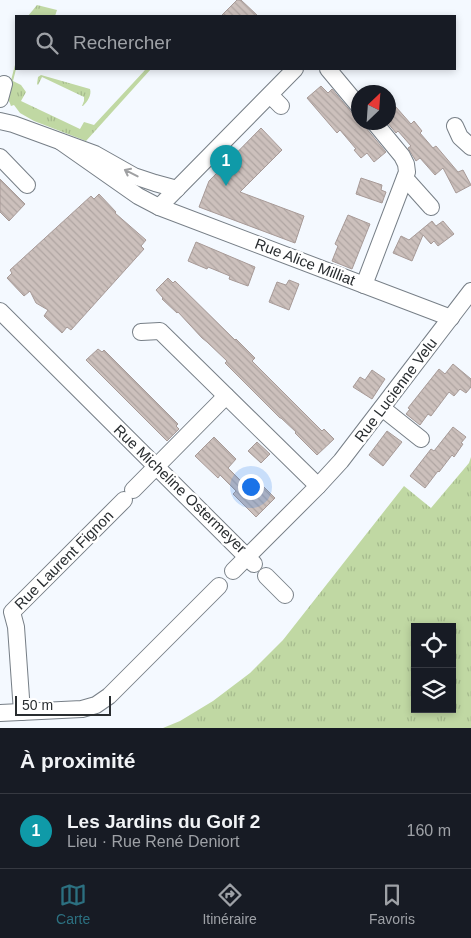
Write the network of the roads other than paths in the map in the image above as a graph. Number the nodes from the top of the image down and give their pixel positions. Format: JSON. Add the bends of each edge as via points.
{"nodes":[{"id":1,"x":293,"y":70,"type":"edge"},
{"id":2,"x":329,"y":70,"type":"edge"},
{"id":3,"x":351,"y":97,"type":"edge"},
{"id":4,"x":0,"y":121,"type":"edge"},
{"id":5,"x":455,"y":126,"type":"dead end"},
{"id":6,"x":381,"y":130,"type":"edge"},
{"id":7,"x":61,"y":142,"type":"junction"},
{"id":8,"x":471,"y":147,"type":"edge"},
{"id":9,"x":0,"y":157,"type":"edge"},
{"id":10,"x":406,"y":175,"type":"junction"},
{"id":11,"x":27,"y":185,"type":"dead end"},
{"id":12,"x":177,"y":189,"type":"junction"},
{"id":13,"x":160,"y":207,"type":"junction"},
{"id":14,"x":431,"y":207,"type":"dead end"},
{"id":15,"x":364,"y":285,"type":"junction"},
{"id":16,"x":471,"y":291,"type":"edge"},
{"id":17,"x":0,"y":311,"type":"edge"},
{"id":18,"x":451,"y":318,"type":"junction"},
{"id":19,"x":141,"y":332,"type":"dead end"},
{"id":20,"x":226,"y":396,"type":"junction"},
{"id":21,"x":382,"y":408,"type":"junction"},
{"id":22,"x":421,"y":440,"type":"dead end"},
{"id":23,"x":156,"y":467,"type":"junction"},
{"id":24,"x":318,"y":486,"type":"junction"},
{"id":25,"x":251,"y":561,"type":"junction"},
{"id":26,"x":233,"y":571,"type":"dead end"},
{"id":27,"x":266,"y":576,"type":"dead end"},
{"id":28,"x":219,"y":586,"type":"dead end"},
{"id":29,"x":285,"y":595,"type":"dead end"},
{"id":30,"x":6,"y":610,"type":"edge"},
{"id":31,"x":22,"y":712,"type":"junction"},
{"id":32,"x":0,"y":713,"type":"edge"}],
"edges":[{"from":1,"to":12,"type":"street","via":[[275,100]]},
{"from":2,"to":3,"type":"street"},
{"from":4,"to":7,"type":"street"},
{"from":5,"to":8,"type":"street","via":[[460,137]]},
{"from":6,"to":10,"type":"street","via":[[402,156]]},
{"from":12,"to":7,"type":"street","one_way":true,"via":[[134,176],[95,154]]},
{"from":7,"to":13,"type":"street","via":[[138,196]]},
{"from":9,"to":11,"type":"street"},
{"from":10,"to":14,"type":"street"},
{"from":10,"to":15,"type":"street"},
{"from":12,"to":13,"type":"street"},
{"from":13,"to":15,"type":"street","name":"Rue Alice Milliat"},
{"from":15,"to":18,"type":"street","name":"Rue Alice Milliat"},
{"from":16,"to":18,"type":"street","name":"Rue Lucienne Velu"},
{"from":17,"to":23,"type":"street","name":"Rue Micheline Ostermeyer"},
{"from":18,"to":21,"type":"street","name":"Rue Lucienne Velu"},
{"from":19,"to":20,"type":"street","via":[[160,331]]},
{"from":20,"to":23,"type":"street","name":"Rue Laurent Fignon"},
{"from":20,"to":24,"type":"street"},
{"from":21,"to":22,"type":"street"},
{"from":21,"to":24,"type":"street","name":"Rue Lucienne Velu"},
{"from":23,"to":25,"type":"street","name":"Rue Micheline Ostermeyer"},
{"from":23,"to":30,"type":"street","name":"Rue Laurent Fignon"},
{"from":24,"to":25,"type":"street","name":"Rue Micheline Ostermeyer"},
{"from":25,"to":26,"type":"street"},
{"from":27,"to":29,"type":"street"},
{"from":28,"to":31,"type":"street","via":[[109,696],[96,705],[82,709]]},
{"from":30,"to":31,"type":"street","name":"Rue Laurent Fignon","via":[[16,627]]},
{"from":31,"to":32,"type":"street"}]}
